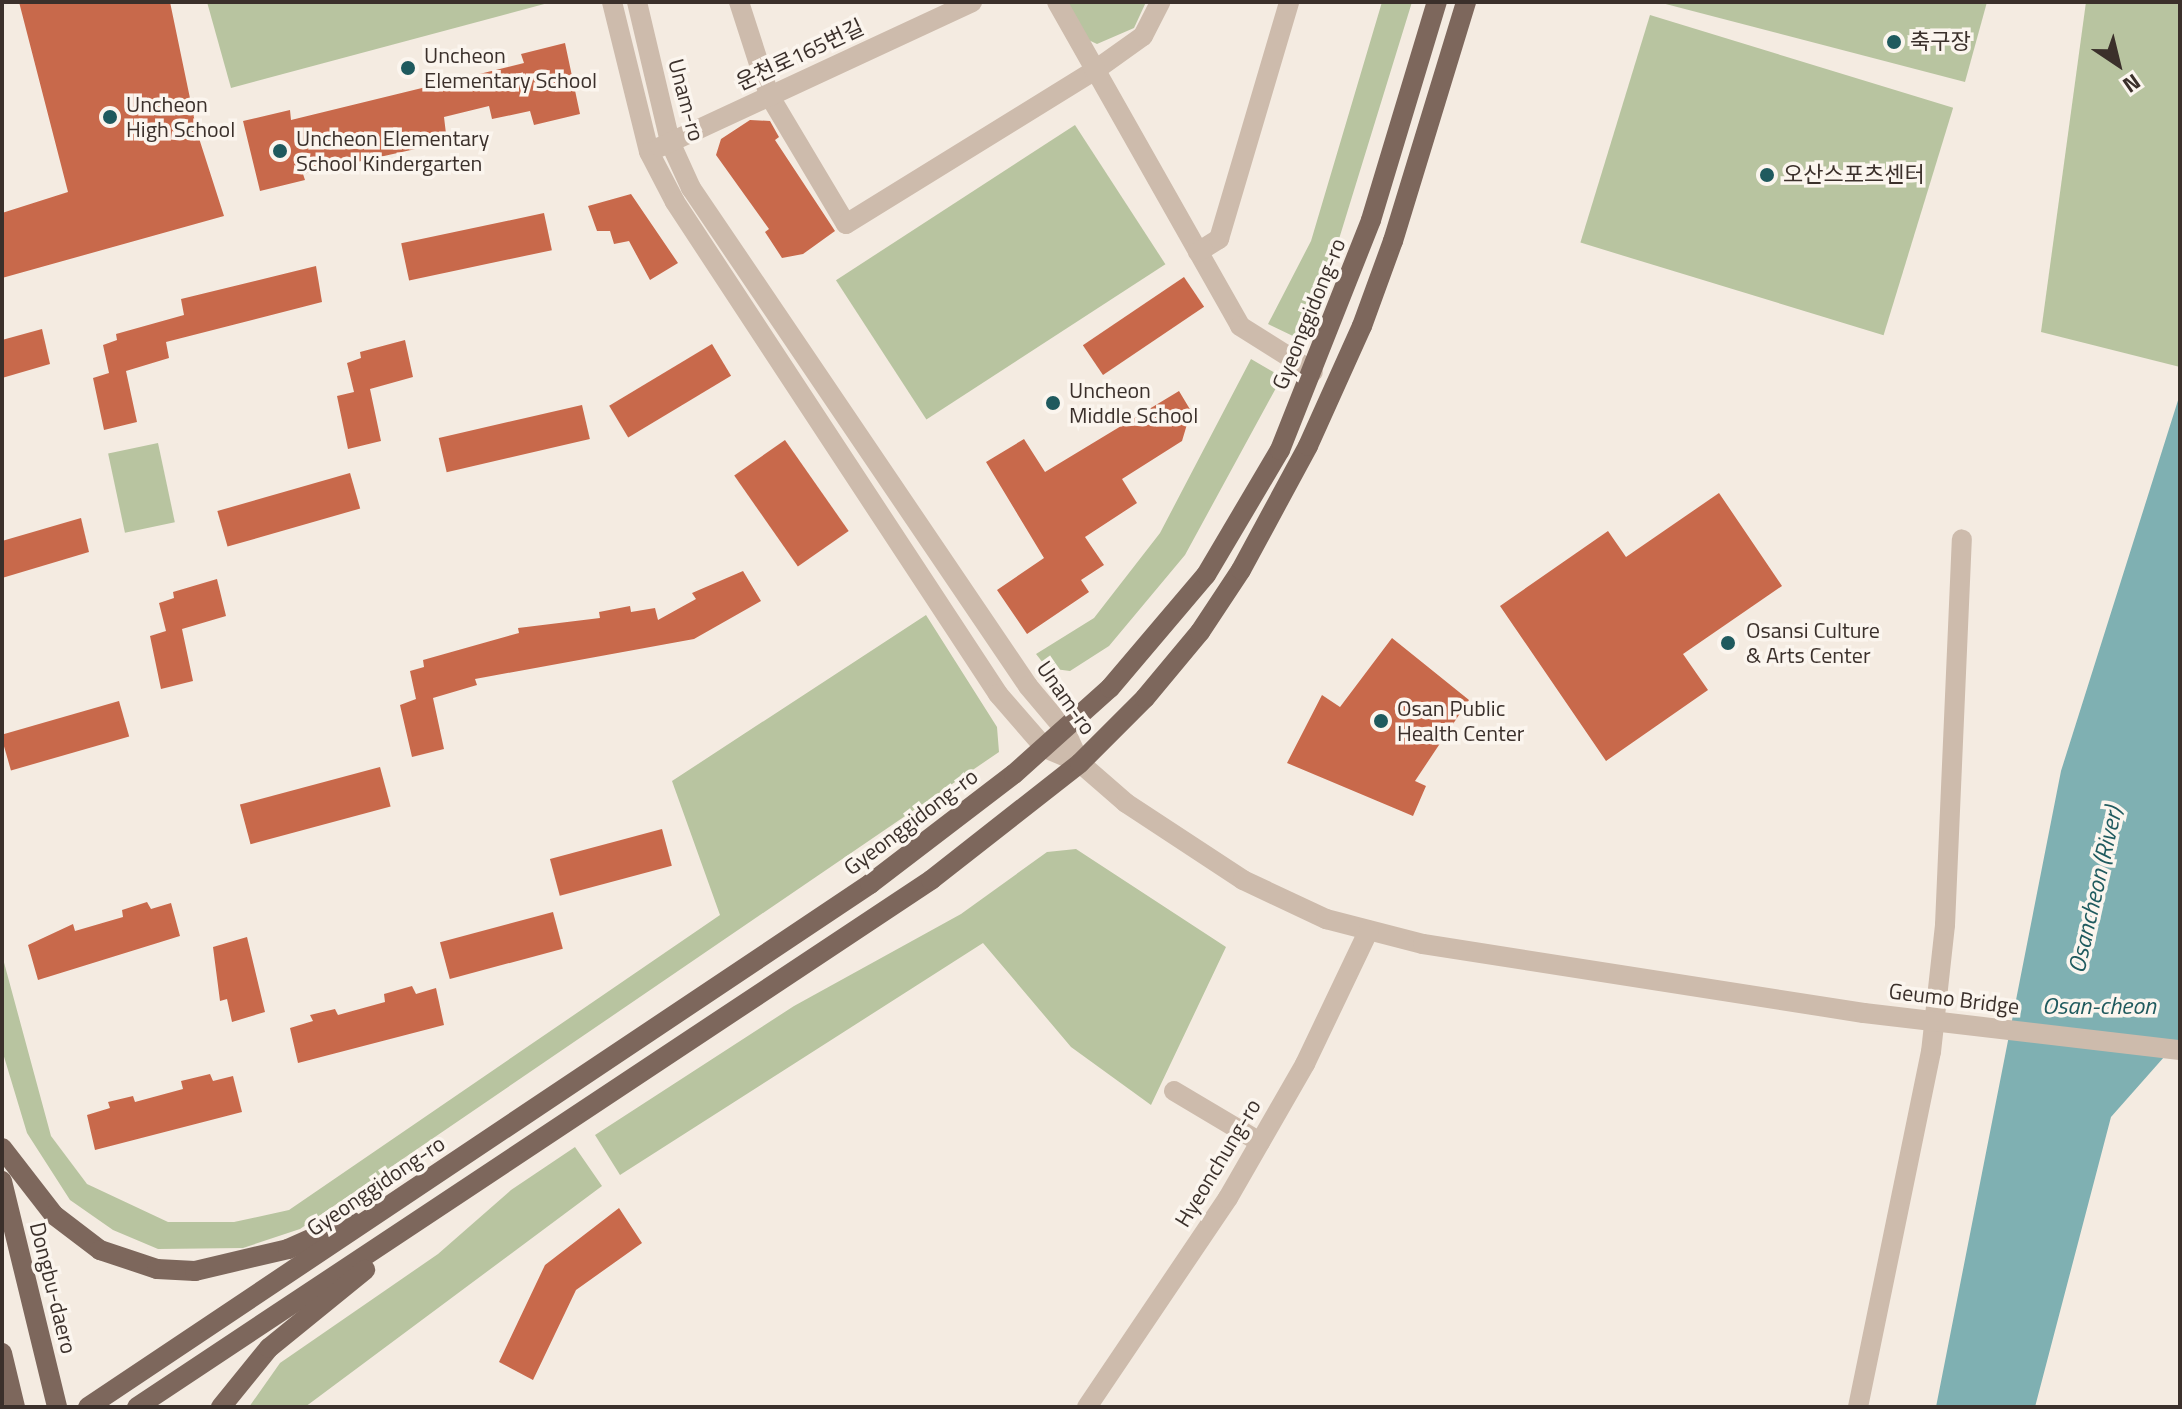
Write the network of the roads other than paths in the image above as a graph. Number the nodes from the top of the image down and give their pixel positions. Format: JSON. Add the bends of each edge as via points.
{"nodes":[{"id":1,"x":612,"y":2,"type":"edge"},
{"id":2,"x":637,"y":2,"type":"edge"},
{"id":3,"x":739,"y":2,"type":"edge"},
{"id":4,"x":972,"y":2,"type":"edge"},
{"id":5,"x":1057,"y":2,"type":"edge"},
{"id":6,"x":1160,"y":2,"type":"edge"},
{"id":7,"x":1289,"y":2,"type":"edge"},
{"id":8,"x":1437,"y":2,"type":"edge"},
{"id":9,"x":1466,"y":2,"type":"edge"},
{"id":10,"x":1094,"y":71,"type":"junction"},
{"id":11,"x":769,"y":95,"type":"junction"},
{"id":12,"x":670,"y":142,"type":"junction"},
{"id":13,"x":649,"y":152,"type":"junction"},
{"id":14,"x":1198,"y":252,"type":"junction"},
{"id":15,"x":1313,"y":372,"type":"junction"},
{"id":16,"x":1962,"y":539,"type":"dead end"},
{"id":17,"x":1065,"y":730,"type":"junction"},
{"id":18,"x":1045,"y":748,"type":"junction"},
{"id":19,"x":1080,"y":763,"type":"junction"},
{"id":20,"x":1369,"y":930,"type":"junction"},
{"id":21,"x":2180,"y":1050,"type":"edge"},
{"id":22,"x":1174,"y":1091,"type":"dead end"},
{"id":23,"x":1260,"y":1142,"type":"junction"},
{"id":24,"x":2,"y":1148,"type":"edge"},
{"id":25,"x":500,"y":1165,"type":"junction"},
{"id":26,"x":2,"y":1181,"type":"edge"},
{"id":27,"x":402,"y":1198,"type":"junction"},
{"id":28,"x":8,"y":1237,"type":"edge"},
{"id":29,"x":2,"y":1353,"type":"edge"},
{"id":30,"x":15,"y":1407,"type":"edge"},
{"id":31,"x":57,"y":1407,"type":"edge"},
{"id":32,"x":88,"y":1407,"type":"edge"},
{"id":33,"x":137,"y":1407,"type":"edge"},
{"id":34,"x":221,"y":1407,"type":"edge"},
{"id":35,"x":1087,"y":1407,"type":"edge"},
{"id":36,"x":1858,"y":1407,"type":"edge"}],
"edges":[{"from":1,"to":13,"type":"street","name":"Unam-ro"},
{"from":2,"to":12,"type":"street","name":"Unam-ro"},
{"from":3,"to":11,"type":"street"},
{"from":4,"to":11,"type":"street","name":"운천로165번길"},
{"from":5,"to":10,"type":"street"},
{"from":6,"to":10,"type":"street","via":[[1143,36]]},
{"from":7,"to":14,"type":"street","via":[[1219,239]]},
{"from":8,"to":15,"type":"main road","name":"Gyeonggidong-ro","via":[[1371,220]]},
{"from":9,"to":19,"type":"main road","via":[[1393,241],[1362,326],[1302,458],[1241,570],[1200,632],[1145,698]]},
{"from":10,"to":11,"type":"street","via":[[846,224]]},
{"from":10,"to":14,"type":"street"},
{"from":11,"to":12,"type":"street","name":"운천로165번길"},
{"from":12,"to":13,"type":"street","name":"운천로165번길"},
{"from":12,"to":17,"type":"street","name":"Unam-ro","via":[[691,188],[1028,686]]},
{"from":13,"to":18,"type":"street","name":"Unam-ro","via":[[675,202],[998,694]]},
{"from":14,"to":15,"type":"street","via":[[1240,326]]},
{"from":15,"to":17,"type":"main road","name":"Gyeonggidong-ro","via":[[1254,500],[1206,575],[1156,637]]},
{"from":16,"to":36,"type":"street","via":[[1945,925],[1931,1052]]},
{"from":17,"to":18,"type":"main road","name":"Gyeonggidong-ro"},
{"from":17,"to":19,"type":"street","name":"Unam-ro"},
{"from":18,"to":19,"type":"street","name":"Unam-ro"},
{"from":18,"to":27,"type":"main road","name":"Gyeonggidong-ro","via":[[881,876]]},
{"from":19,"to":20,"type":"street","name":"Geumo Bridge","via":[[1126,803],[1243,880],[1326,919]]},
{"from":19,"to":25,"type":"main road","via":[[931,880]]},
{"from":20,"to":21,"type":"street","name":"Geumo Bridge","bridge":true,"via":[[1423,944],[1864,1013]]},
{"from":20,"to":23,"type":"street","name":"Hyeonchung-ro","via":[[1305,1064]]},
{"from":22,"to":23,"type":"street"},
{"from":23,"to":35,"type":"street","name":"Hyeonchung-ro"},
{"from":24,"to":27,"type":"main road","via":[[54,1215],[100,1250],[157,1269],[195,1271],[288,1249]]},
{"from":25,"to":33,"type":"main road"},
{"from":25,"to":34,"type":"main road","via":[[269,1348]]},
{"from":26,"to":28,"type":"main road","name":"Dongbu-daero"},
{"from":27,"to":32,"type":"main road","name":"Gyeonggidong-ro"},
{"from":28,"to":31,"type":"main road","name":"Dongbu-daero"},
{"from":29,"to":30,"type":"main road"}]}
